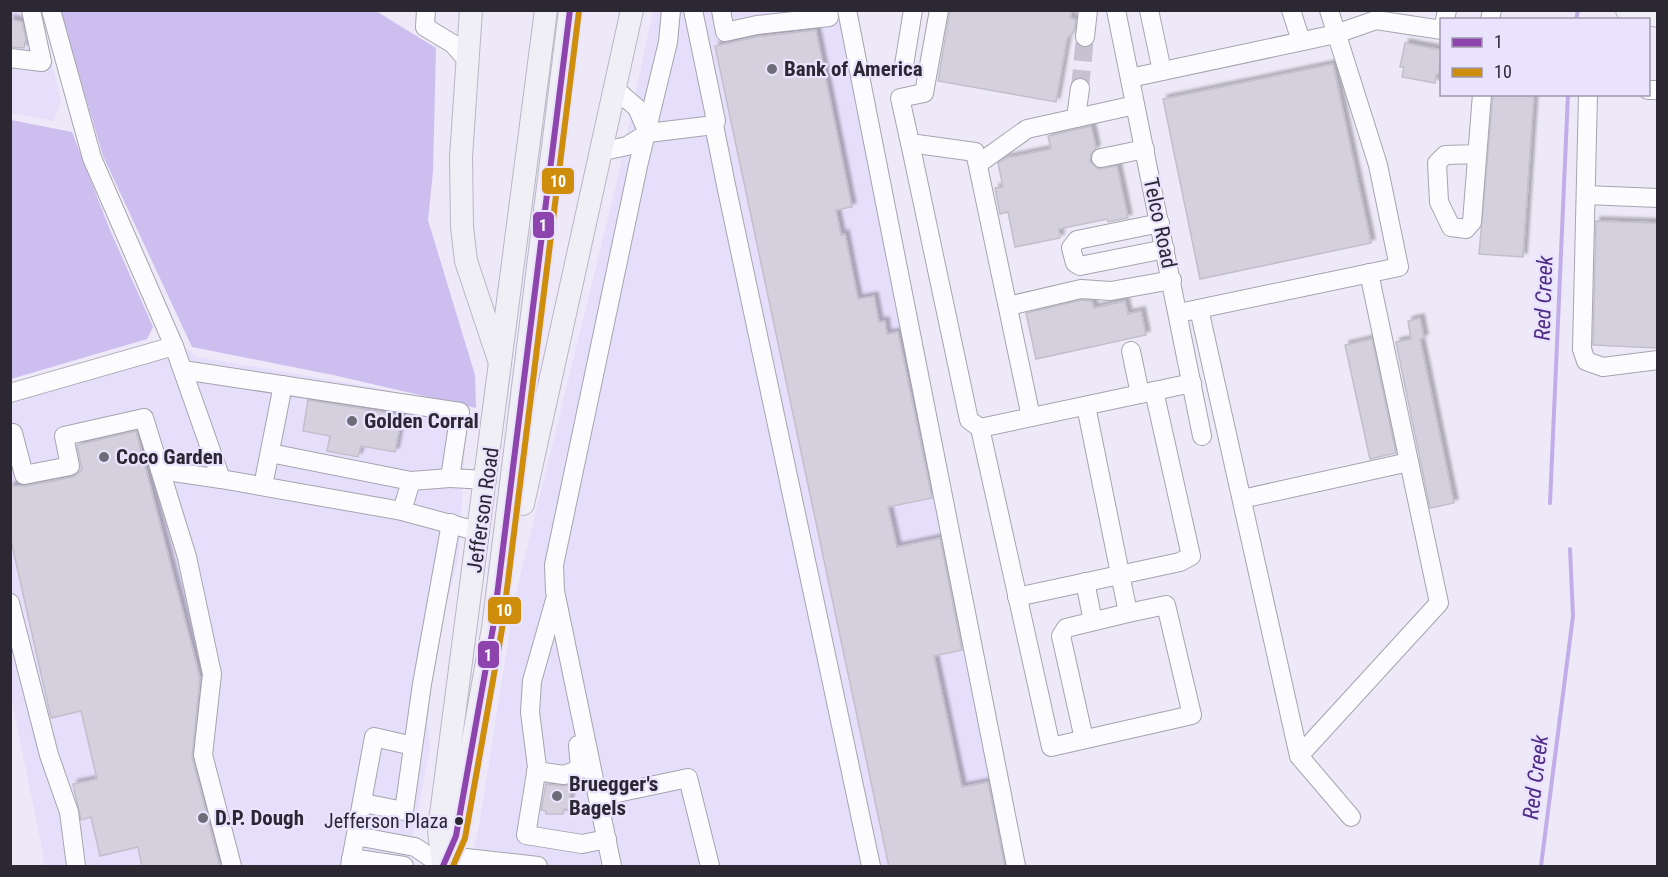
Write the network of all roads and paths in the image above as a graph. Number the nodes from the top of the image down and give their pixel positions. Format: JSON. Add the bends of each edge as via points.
{"nodes":[{"id":1,"x":31,"y":10,"type":"edge"},
{"id":2,"x":51,"y":10,"type":"edge"},
{"id":3,"x":426,"y":10,"type":"edge"},
{"id":4,"x":546,"y":10,"type":"edge"},
{"id":5,"x":570,"y":10,"type":"edge"},
{"id":6,"x":632,"y":10,"type":"edge"},
{"id":7,"x":671,"y":10,"type":"edge"},
{"id":8,"x":693,"y":10,"type":"edge"},
{"id":9,"x":721,"y":10,"type":"edge"},
{"id":10,"x":847,"y":10,"type":"edge"},
{"id":11,"x":913,"y":10,"type":"edge"},
{"id":12,"x":939,"y":10,"type":"edge"},
{"id":13,"x":1088,"y":10,"type":"edge"},
{"id":14,"x":1116,"y":10,"type":"edge"},
{"id":15,"x":1149,"y":10,"type":"edge"},
{"id":16,"x":1291,"y":10,"type":"edge"},
{"id":17,"x":1329,"y":10,"type":"edge"},
{"id":18,"x":1627,"y":10,"type":"edge"},
{"id":19,"x":829,"y":14,"type":"edge"},
{"id":20,"x":471,"y":15,"type":"edge"},
{"id":21,"x":1658,"y":16,"type":"edge"},
{"id":22,"x":1440,"y":30,"type":"edge"},
{"id":23,"x":436,"y":33,"type":"junction"},
{"id":24,"x":1336,"y":34,"type":"junction"},
{"id":25,"x":1085,"y":37,"type":"tunnel mouth"},
{"id":26,"x":1300,"y":41,"type":"junction"},
{"id":27,"x":10,"y":58,"type":"edge"},
{"id":28,"x":467,"y":60,"type":"junction"},
{"id":29,"x":904,"y":64,"type":"dead end"},
{"id":30,"x":1162,"y":71,"type":"junction"},
{"id":31,"x":1130,"y":78,"type":"junction"},
{"id":32,"x":614,"y":88,"type":"junction"},
{"id":33,"x":1080,"y":88,"type":"tunnel mouth"},
{"id":34,"x":1482,"y":96,"type":"edge"},
{"id":35,"x":1588,"y":96,"type":"edge"},
{"id":36,"x":1136,"y":105,"type":"junction"},
{"id":37,"x":1076,"y":118,"type":"junction"},
{"id":38,"x":715,"y":123,"type":"junction"},
{"id":39,"x":648,"y":133,"type":"junction"},
{"id":40,"x":910,"y":143,"type":"junction"},
{"id":41,"x":1145,"y":149,"type":"junction"},
{"id":42,"x":599,"y":152,"type":"junction"},
{"id":43,"x":1477,"y":154,"type":"dead end"},
{"id":44,"x":1101,"y":158,"type":"dead end"},
{"id":45,"x":978,"y":164,"type":"junction"},
{"id":46,"x":1586,"y":195,"type":"junction"},
{"id":47,"x":1658,"y":198,"type":"edge"},
{"id":48,"x":1160,"y":224,"type":"junction"},
{"id":49,"x":1165,"y":249,"type":"junction"},
{"id":50,"x":1369,"y":273,"type":"junction"},
{"id":51,"x":1172,"y":280,"type":"junction"},
{"id":52,"x":1008,"y":306,"type":"junction"},
{"id":53,"x":1199,"y":309,"type":"junction"},
{"id":54,"x":1179,"y":313,"type":"junction"},
{"id":55,"x":174,"y":346,"type":"junction"},
{"id":56,"x":1131,"y":351,"type":"dead end"},
{"id":57,"x":1658,"y":360,"type":"edge"},
{"id":58,"x":501,"y":368,"type":"junction"},
{"id":59,"x":183,"y":370,"type":"junction"},
{"id":60,"x":1192,"y":383,"type":"junction"},
{"id":61,"x":283,"y":385,"type":"junction"},
{"id":62,"x":10,"y":393,"type":"edge"},
{"id":63,"x":1147,"y":393,"type":"junction"},
{"id":64,"x":1086,"y":406,"type":"junction"},
{"id":65,"x":1031,"y":417,"type":"junction"},
{"id":66,"x":980,"y":428,"type":"junction"},
{"id":67,"x":10,"y":434,"type":"edge"},
{"id":68,"x":1202,"y":436,"type":"dead end"},
{"id":69,"x":270,"y":453,"type":"junction"},
{"id":70,"x":1409,"y":462,"type":"junction"},
{"id":71,"x":160,"y":470,"type":"junction"},
{"id":72,"x":450,"y":478,"type":"junction"},
{"id":73,"x":221,"y":479,"type":"junction"},
{"id":74,"x":487,"y":480,"type":"junction"},
{"id":75,"x":411,"y":482,"type":"junction"},
{"id":76,"x":263,"y":486,"type":"junction"},
{"id":77,"x":1242,"y":499,"type":"junction"},
{"id":78,"x":402,"y":511,"type":"junction"},
{"id":79,"x":451,"y":524,"type":"junction"},
{"id":80,"x":480,"y":532,"type":"junction"},
{"id":81,"x":1120,"y":575,"type":"junction"},
{"id":82,"x":1085,"y":582,"type":"junction"},
{"id":83,"x":556,"y":597,"type":"junction"},
{"id":84,"x":1017,"y":597,"type":"junction"},
{"id":85,"x":10,"y":603,"type":"edge"},
{"id":86,"x":1128,"y":614,"type":"junction"},
{"id":87,"x":1093,"y":621,"type":"junction"},
{"id":88,"x":548,"y":623,"type":"junction"},
{"id":89,"x":493,"y":628,"type":"junction"},
{"id":90,"x":1084,"y":739,"type":"junction"},
{"id":91,"x":414,"y":746,"type":"junction"},
{"id":92,"x":1299,"y":756,"type":"junction"},
{"id":93,"x":536,"y":771,"type":"junction"},
{"id":94,"x":598,"y":796,"type":"junction"},
{"id":95,"x":363,"y":803,"type":"junction"},
{"id":96,"x":1351,"y":817,"type":"dead end"},
{"id":97,"x":356,"y":836,"type":"junction"},
{"id":98,"x":607,"y":838,"type":"junction"},
{"id":99,"x":350,"y":862,"type":"edge"},
{"id":100,"x":76,"y":867,"type":"edge"},
{"id":101,"x":232,"y":867,"type":"edge"},
{"id":102,"x":404,"y":867,"type":"edge"},
{"id":103,"x":443,"y":867,"type":"edge"},
{"id":104,"x":538,"y":867,"type":"edge"},
{"id":105,"x":612,"y":867,"type":"edge"},
{"id":106,"x":710,"y":867,"type":"edge"},
{"id":107,"x":871,"y":867,"type":"edge"},
{"id":108,"x":1016,"y":867,"type":"edge"}],
"edges":[{"from":1,"to":27,"type":"street","via":[[42,62]]},
{"from":2,"to":55,"type":"street","via":[[92,158]]},
{"from":3,"to":23,"type":"street","via":[[425,27]]},
{"from":4,"to":58,"type":"main road","name":"Jefferson Road"},
{"from":5,"to":89,"type":"main road","name":"Jefferson Road"},
{"from":6,"to":32,"type":"main road"},
{"from":7,"to":39,"type":"street"},
{"from":8,"to":38,"type":"street"},
{"from":9,"to":19,"type":"street","via":[[725,32]]},
{"from":10,"to":108,"type":"street"},
{"from":11,"to":29,"type":"street"},
{"from":12,"to":40,"type":"street","via":[[924,93],[900,98]]},
{"from":13,"to":25,"type":"street"},
{"from":14,"to":31,"type":"street","name":"Telco Road"},
{"from":15,"to":30,"type":"street"},
{"from":16,"to":26,"type":"street"},
{"from":17,"to":24,"type":"street"},
{"from":18,"to":21,"type":"main road"},
{"from":20,"to":23,"type":"street"},
{"from":20,"to":28,"type":"main road"},
{"from":22,"to":24,"type":"street","via":[[1376,20]]},
{"from":23,"to":28,"type":"street"},
{"from":24,"to":26,"type":"street"},
{"from":24,"to":50,"type":"street","via":[[1378,165],[1399,267]]},
{"from":26,"to":30,"type":"street"},
{"from":28,"to":58,"type":"main road","via":[[461,157],[462,227],[466,261]]},
{"from":30,"to":31,"type":"street"},
{"from":31,"to":36,"type":"street","name":"Telco Road"},
{"from":32,"to":39,"type":"street","via":[[637,108]]},
{"from":32,"to":42,"type":"main road"},
{"from":33,"to":37,"type":"street"},
{"from":34,"to":43,"type":"street"},
{"from":35,"to":46,"type":"street"},
{"from":36,"to":37,"type":"street"},
{"from":36,"to":41,"type":"street","name":"Telco Road"},
{"from":37,"to":45,"type":"street","via":[[1027,129]]},
{"from":38,"to":39,"type":"street"},
{"from":38,"to":107,"type":"street"},
{"from":39,"to":42,"type":"street","via":[[627,146]]},
{"from":39,"to":83,"type":"street","via":[[558,539],[554,565]]},
{"from":40,"to":45,"type":"street","via":[[975,152]]},
{"from":40,"to":66,"type":"street","via":[[969,420]]},
{"from":41,"to":44,"type":"street"},
{"from":41,"to":48,"type":"street","name":"Telco Road"},
{"from":42,"to":89,"type":"main road","via":[[506,587]]},
{"from":45,"to":52,"type":"street"},
{"from":46,"to":47,"type":"street"},
{"from":46,"to":57,"type":"street","via":[[1582,349],[1586,361],[1603,367]]},
{"from":48,"to":49,"type":"street","name":"Telco Road"},
{"from":48,"to":49,"type":"street","via":[[1077,240],[1071,248],[1075,263],[1080,266]]},
{"from":49,"to":51,"type":"street","name":"Telco Road"},
{"from":50,"to":53,"type":"street"},
{"from":50,"to":70,"type":"street"},
{"from":51,"to":52,"type":"street","via":[[1111,291],[1081,289]]},
{"from":51,"to":54,"type":"street","name":"Telco Road"},
{"from":52,"to":65,"type":"street"},
{"from":53,"to":54,"type":"street"},
{"from":53,"to":77,"type":"street"},
{"from":54,"to":60,"type":"street","name":"Telco Road"},
{"from":55,"to":59,"type":"street"},
{"from":55,"to":62,"type":"street"},
{"from":56,"to":63,"type":"street"},
{"from":58,"to":74,"type":"main road","name":"Jefferson Road"},
{"from":59,"to":61,"type":"street"},
{"from":59,"to":73,"type":"street"},
{"from":60,"to":63,"type":"street"},
{"from":60,"to":68,"type":"street","name":"Telco Road"},
{"from":61,"to":69,"type":"street"},
{"from":61,"to":72,"type":"street","via":[[460,412]]},
{"from":63,"to":64,"type":"street"},
{"from":63,"to":81,"type":"street","via":[[1191,556]]},
{"from":64,"to":65,"type":"street"},
{"from":64,"to":81,"type":"street"},
{"from":65,"to":66,"type":"street"},
{"from":66,"to":84,"type":"street"},
{"from":67,"to":71,"type":"street","via":[[24,476],[70,466],[64,436],[144,418]]},
{"from":69,"to":75,"type":"street"},
{"from":69,"to":76,"type":"street"},
{"from":70,"to":77,"type":"street"},
{"from":70,"to":92,"type":"street","via":[[1439,603]]},
{"from":71,"to":73,"type":"street"},
{"from":71,"to":101,"type":"street","via":[[187,557],[213,674],[203,755]]},
{"from":72,"to":74,"type":"street"},
{"from":72,"to":75,"type":"street"},
{"from":73,"to":76,"type":"street"},
{"from":74,"to":80,"type":"main road","name":"Jefferson Road"},
{"from":75,"to":78,"type":"street"},
{"from":76,"to":78,"type":"street"},
{"from":77,"to":92,"type":"street"},
{"from":78,"to":79,"type":"street"},
{"from":79,"to":80,"type":"street"},
{"from":79,"to":91,"type":"street"},
{"from":80,"to":103,"type":"main road","name":"Jefferson Road","via":[[439,830]]},
{"from":81,"to":82,"type":"street"},
{"from":81,"to":86,"type":"street"},
{"from":82,"to":84,"type":"street"},
{"from":82,"to":87,"type":"street"},
{"from":83,"to":88,"type":"street"},
{"from":83,"to":94,"type":"street"},
{"from":84,"to":90,"type":"street","via":[[1050,747]]},
{"from":85,"to":100,"type":"street","via":[[49,755],[69,812]]},
{"from":86,"to":87,"type":"street"},
{"from":86,"to":90,"type":"street","via":[[1166,605],[1192,715]]},
{"from":87,"to":90,"type":"street","via":[[1066,628],[1061,636]]},
{"from":88,"to":93,"type":"street","via":[[532,681],[530,712]]},
{"from":88,"to":93,"type":"street","via":[[576,735],[580,769],[564,775]]},
{"from":89,"to":103,"type":"main road","name":"Jefferson Road","via":[[456,836]]},
{"from":91,"to":95,"type":"street","via":[[404,811]]},
{"from":91,"to":95,"type":"street","via":[[374,737]]},
{"from":92,"to":96,"type":"street"},
{"from":93,"to":98,"type":"street","via":[[526,836],[582,844]]},
{"from":94,"to":98,"type":"street"},
{"from":94,"to":106,"type":"street","via":[[688,778]]},
{"from":95,"to":97,"type":"street"},
{"from":97,"to":99,"type":"street"},
{"from":97,"to":103,"type":"street","via":[[415,847]]},
{"from":98,"to":105,"type":"street"},
{"from":99,"to":102,"type":"street"},
{"from":103,"to":104,"type":"street","via":[[466,858]]}]}
